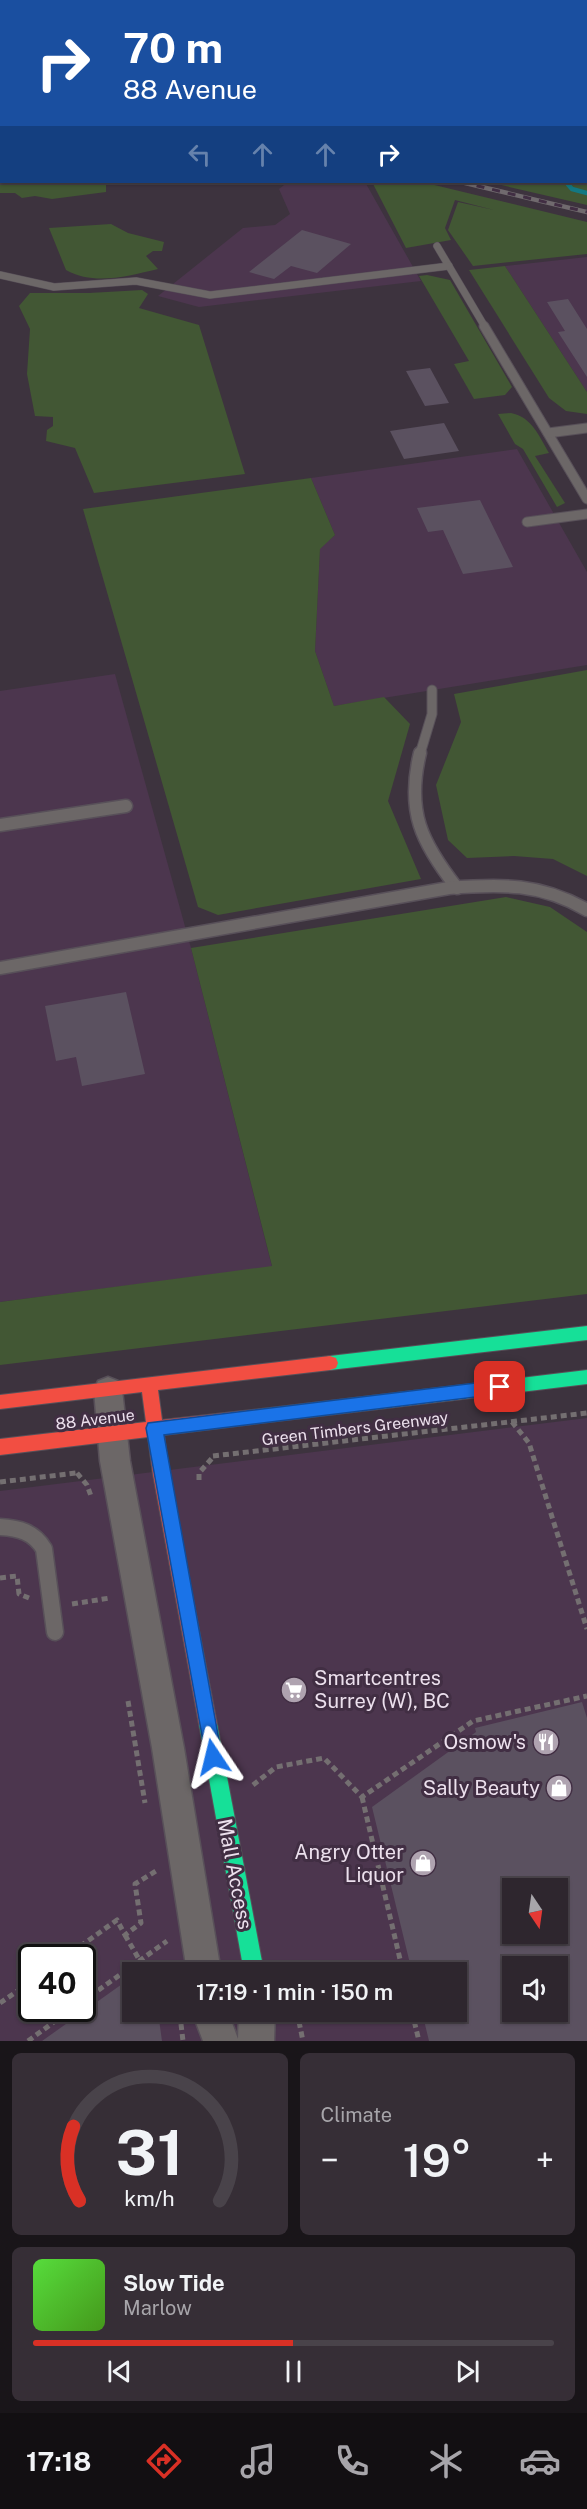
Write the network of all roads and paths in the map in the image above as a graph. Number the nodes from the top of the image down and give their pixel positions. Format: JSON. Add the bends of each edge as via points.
{"nodes":[{"id":1,"x":437,"y":246,"type":"dead end"},
{"id":2,"x":449,"y":266,"type":"junction"},
{"id":3,"x":0,"y":274,"type":"edge"},
{"id":4,"x":587,"y":428,"type":"edge"},
{"id":5,"x":548,"y":433,"type":"junction"},
{"id":6,"x":585,"y":493,"type":"edge"},
{"id":7,"x":587,"y":514,"type":"edge"},
{"id":8,"x":527,"y":522,"type":"dead end"},
{"id":9,"x":432,"y":690,"type":"dead end"},
{"id":10,"x":126,"y":806,"type":"dead end"},
{"id":11,"x":0,"y":825,"type":"edge"},
{"id":12,"x":457,"y":888,"type":"junction"},
{"id":13,"x":587,"y":910,"type":"edge"},
{"id":14,"x":0,"y":968,"type":"edge"},
{"id":15,"x":587,"y":1333,"type":"edge"},
{"id":16,"x":587,"y":1377,"type":"edge"},
{"id":17,"x":149,"y":1385,"type":"junction"},
{"id":18,"x":108,"y":1390,"type":"junction"},
{"id":19,"x":0,"y":1402,"type":"edge"},
{"id":20,"x":587,"y":1413,"type":"edge"},
{"id":21,"x":511,"y":1422,"type":"junction"},
{"id":22,"x":154,"y":1428,"type":"junction"},
{"id":23,"x":112,"y":1434,"type":"junction"},
{"id":24,"x":0,"y":1448,"type":"edge"},
{"id":25,"x":206,"y":1455,"type":"dead end"},
{"id":26,"x":0,"y":1482,"type":"edge"},
{"id":27,"x":92,"y":1498,"type":"dead end"},
{"id":28,"x":0,"y":1527,"type":"edge"},
{"id":29,"x":108,"y":1587,"type":"dead end"},
{"id":30,"x":112,"y":1609,"type":"dead end"},
{"id":31,"x":587,"y":1629,"type":"edge"},
{"id":32,"x":55,"y":1632,"type":"dead end"},
{"id":33,"x":587,"y":1696,"type":"edge"},
{"id":34,"x":127,"y":1697,"type":"dead end"},
{"id":35,"x":220,"y":1793,"type":"junction"},
{"id":36,"x":362,"y":1797,"type":"junction"},
{"id":37,"x":177,"y":1803,"type":"junction"},
{"id":38,"x":154,"y":1861,"type":"dead end"},
{"id":39,"x":156,"y":1871,"type":"junction"},
{"id":40,"x":158,"y":1883,"type":"dead end"},
{"id":41,"x":165,"y":1929,"type":"dead end"},
{"id":42,"x":125,"y":1935,"type":"junction"},
{"id":43,"x":167,"y":1941,"type":"junction"},
{"id":44,"x":84,"y":1944,"type":"edge"},
{"id":45,"x":169,"y":1951,"type":"dead end"},
{"id":46,"x":140,"y":1961,"type":"junction"},
{"id":47,"x":202,"y":1962,"type":"edge"},
{"id":48,"x":252,"y":1962,"type":"edge"},
{"id":49,"x":401,"y":1962,"type":"edge"},
{"id":50,"x":18,"y":1992,"type":"edge"},
{"id":51,"x":96,"y":1992,"type":"edge"},
{"id":52,"x":0,"y":2003,"type":"edge"},
{"id":53,"x":55,"y":2022,"type":"edge"},
{"id":54,"x":214,"y":2022,"type":"edge"},
{"id":55,"x":257,"y":2022,"type":"edge"},
{"id":56,"x":299,"y":2022,"type":"edge"},
{"id":57,"x":414,"y":2022,"type":"edge"},
{"id":58,"x":28,"y":2041,"type":"edge"},
{"id":59,"x":221,"y":2041,"type":"edge"},
{"id":60,"x":256,"y":2041,"type":"edge"},
{"id":61,"x":303,"y":2041,"type":"edge"},
{"id":62,"x":419,"y":2041,"type":"edge"}],
"edges":[{"from":1,"to":2,"type":"lane"},
{"from":2,"to":3,"type":"lane","via":[[210,295],[136,281],[54,287]]},
{"from":2,"to":5,"type":"lane"},
{"from":4,"to":5,"type":"lane"},
{"from":5,"to":6,"type":"lane"},
{"from":7,"to":8,"type":"lane"},
{"from":9,"to":12,"type":"lane","via":[[435,710],[412,783],[415,816],[435,862]]},
{"from":10,"to":11,"type":"lane"},
{"from":12,"to":13,"type":"lane","via":[[518,884],[570,898]]},
{"from":12,"to":14,"type":"lane"},
{"from":15,"to":17,"type":"main road","name":"88 Avenue"},
{"from":16,"to":22,"type":"main road","name":"88 Avenue"},
{"from":17,"to":18,"type":"main road","name":"88 Avenue"},
{"from":17,"to":22,"type":"main road","name":"Mall Access"},
{"from":18,"to":19,"type":"main road","name":"88 Avenue"},
{"from":18,"to":23,"type":"street"},
{"from":20,"to":21,"type":"path","name":"Green Timbers Greenway"},
{"from":21,"to":25,"type":"path","name":"Green Timbers Greenway"},
{"from":21,"to":31,"type":"path","via":[[529,1443]]},
{"from":22,"to":23,"type":"main road","name":"88 Avenue"},
{"from":22,"to":35,"type":"main road","name":"Mall Access"},
{"from":23,"to":24,"type":"main road","name":"88 Avenue"},
{"from":23,"to":37,"type":"street"},
{"from":26,"to":27,"type":"path","via":[[79,1471]]},
{"from":28,"to":32,"type":"lane","via":[[29,1532],[44,1548]]},
{"from":29,"to":30,"type":"path"},
{"from":33,"to":36,"type":"path","via":[[473,1721]]},
{"from":34,"to":37,"type":"path","via":[[146,1810]]},
{"from":35,"to":36,"type":"path","via":[[251,1786],[276,1767],[324,1758]]},
{"from":35,"to":48,"type":"main road","name":"Mall Access"},
{"from":36,"to":49,"type":"path"},
{"from":37,"to":47,"type":"street"},
{"from":38,"to":39,"type":"path"},
{"from":39,"to":40,"type":"path"},
{"from":39,"to":42,"type":"path","via":[[135,1884],[141,1923]]},
{"from":41,"to":43,"type":"path"},
{"from":42,"to":44,"type":"path","via":[[117,1920]]},
{"from":42,"to":46,"type":"path"},
{"from":43,"to":45,"type":"path"},
{"from":43,"to":46,"type":"path"},
{"from":46,"to":51,"type":"path"},
{"from":50,"to":52,"type":"path"},
{"from":53,"to":58,"type":"path"},
{"from":54,"to":59,"type":"street"},
{"from":55,"to":60,"type":"street"},
{"from":56,"to":61,"type":"path"},
{"from":57,"to":62,"type":"path"}]}
